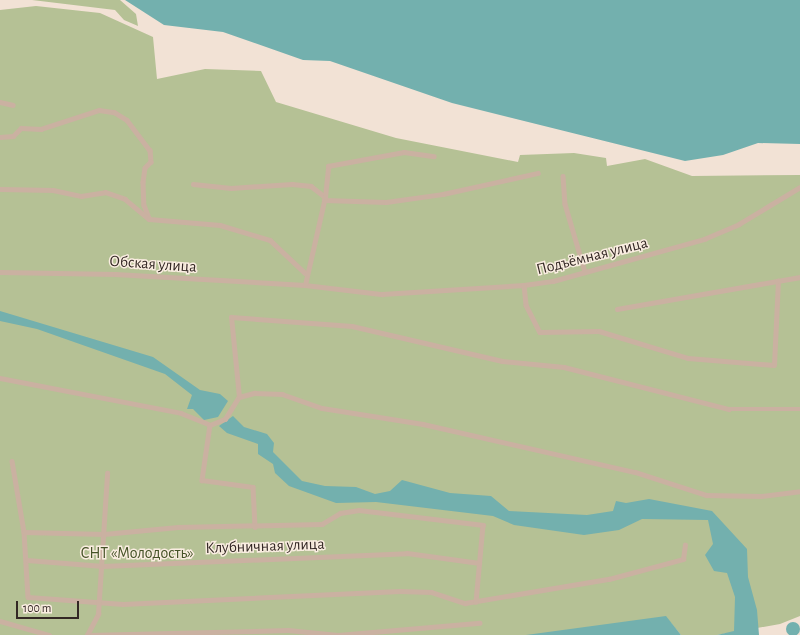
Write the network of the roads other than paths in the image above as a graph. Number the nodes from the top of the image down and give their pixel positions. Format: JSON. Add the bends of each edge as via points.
{"nodes":[{"id":1,"x":0,"y":102,"type":"edge"},
{"id":2,"x":13,"y":105,"type":"dead end"},
{"id":3,"x":0,"y":137,"type":"edge"},
{"id":4,"x":434,"y":156,"type":"dead end"},
{"id":5,"x":538,"y":173,"type":"dead end"},
{"id":6,"x":563,"y":176,"type":"dead end"},
{"id":7,"x":193,"y":184,"type":"dead end"},
{"id":8,"x":800,"y":187,"type":"edge"},
{"id":9,"x":0,"y":189,"type":"edge"},
{"id":10,"x":325,"y":198,"type":"junction"},
{"id":11,"x":149,"y":218,"type":"junction"},
{"id":12,"x":0,"y":272,"type":"edge"},
{"id":13,"x":586,"y":272,"type":"junction"},
{"id":14,"x":305,"y":273,"type":"junction"},
{"id":15,"x":800,"y":277,"type":"edge"},
{"id":16,"x":778,"y":281,"type":"junction"},
{"id":17,"x":305,"y":285,"type":"junction"},
{"id":18,"x":524,"y":286,"type":"junction"},
{"id":19,"x":617,"y":310,"type":"dead end"},
{"id":20,"x":0,"y":378,"type":"edge"},
{"id":21,"x":238,"y":397,"type":"junction"},
{"id":22,"x":800,"y":409,"type":"edge"},
{"id":23,"x":210,"y":425,"type":"junction"},
{"id":24,"x":12,"y":461,"type":"dead end"},
{"id":25,"x":107,"y":473,"type":"dead end"},
{"id":26,"x":800,"y":491,"type":"edge"},
{"id":27,"x":255,"y":527,"type":"junction"},
{"id":28,"x":24,"y":532,"type":"junction"},
{"id":29,"x":104,"y":534,"type":"junction"},
{"id":30,"x":685,"y":545,"type":"dead end"},
{"id":31,"x":26,"y":560,"type":"junction"},
{"id":32,"x":479,"y":563,"type":"junction"},
{"id":33,"x":103,"y":566,"type":"junction"},
{"id":34,"x":476,"y":602,"type":"junction"},
{"id":35,"x":99,"y":603,"type":"junction"},
{"id":36,"x":0,"y":621,"type":"edge"},
{"id":37,"x":479,"y":623,"type":"dead end"},
{"id":38,"x":49,"y":635,"type":"edge"},
{"id":39,"x":87,"y":635,"type":"edge"}],
"edges":[{"from":1,"to":2,"type":"street"},
{"from":3,"to":11,"type":"street","via":[[13,136],[21,128],[41,130],[99,110],[114,112],[127,120],[150,150],[151,162],[145,168],[143,182],[144,205]]},
{"from":4,"to":10,"type":"street","via":[[404,152],[328,166]]},
{"from":5,"to":10,"type":"street","via":[[443,194],[386,202]]},
{"from":6,"to":13,"type":"street","via":[[565,204]]},
{"from":7,"to":10,"type":"street","via":[[232,188],[292,184],[311,186]]},
{"from":8,"to":13,"type":"street","name":"Подъёмная улица","via":[[739,224],[704,239]]},
{"from":9,"to":11,"type":"street","via":[[53,190],[81,196],[105,192],[125,199]]},
{"from":10,"to":14,"type":"street"},
{"from":11,"to":14,"type":"street","via":[[220,225],[270,240]]},
{"from":12,"to":17,"type":"street","name":"Обская улица","via":[[115,274]]},
{"from":13,"to":18,"type":"street","name":"Подъёмная улица"},
{"from":14,"to":17,"type":"street"},
{"from":15,"to":16,"type":"street"},
{"from":16,"to":18,"type":"street","via":[[774,365],[688,358],[599,331],[540,332],[526,305]]},
{"from":16,"to":19,"type":"street"},
{"from":17,"to":18,"type":"street","name":"Подъёмная улица","via":[[382,294]]},
{"from":20,"to":23,"type":"street","via":[[181,413]]},
{"from":21,"to":22,"type":"street","via":[[231,317],[352,326],[502,361],[564,367],[729,409]]},
{"from":21,"to":23,"type":"street","via":[[225,418]]},
{"from":21,"to":26,"type":"street","via":[[254,393],[282,394],[322,408],[423,424],[635,472],[706,495],[761,496]]},
{"from":23,"to":27,"type":"street","via":[[202,480],[253,487]]},
{"from":24,"to":28,"type":"street"},
{"from":25,"to":29,"type":"street"},
{"from":27,"to":29,"type":"street","via":[[143,529]]},
{"from":27,"to":32,"type":"street","via":[[322,524],[340,513],[359,510],[483,525]]},
{"from":28,"to":29,"type":"street"},
{"from":28,"to":31,"type":"street"},
{"from":29,"to":33,"type":"street"},
{"from":30,"to":34,"type":"street","via":[[683,559],[599,581]]},
{"from":31,"to":33,"type":"street","name":"Клубничная улица"},
{"from":31,"to":35,"type":"street","via":[[28,597]]},
{"from":32,"to":33,"type":"street","name":"Клубничная улица","via":[[407,553]]},
{"from":32,"to":34,"type":"street"},
{"from":33,"to":35,"type":"street"},
{"from":34,"to":35,"type":"street","via":[[455,602],[431,592],[400,591]]},
{"from":35,"to":39,"type":"street","via":[[98,614]]},
{"from":36,"to":38,"type":"street"},
{"from":37,"to":39,"type":"street","via":[[338,634],[288,630]]}]}
